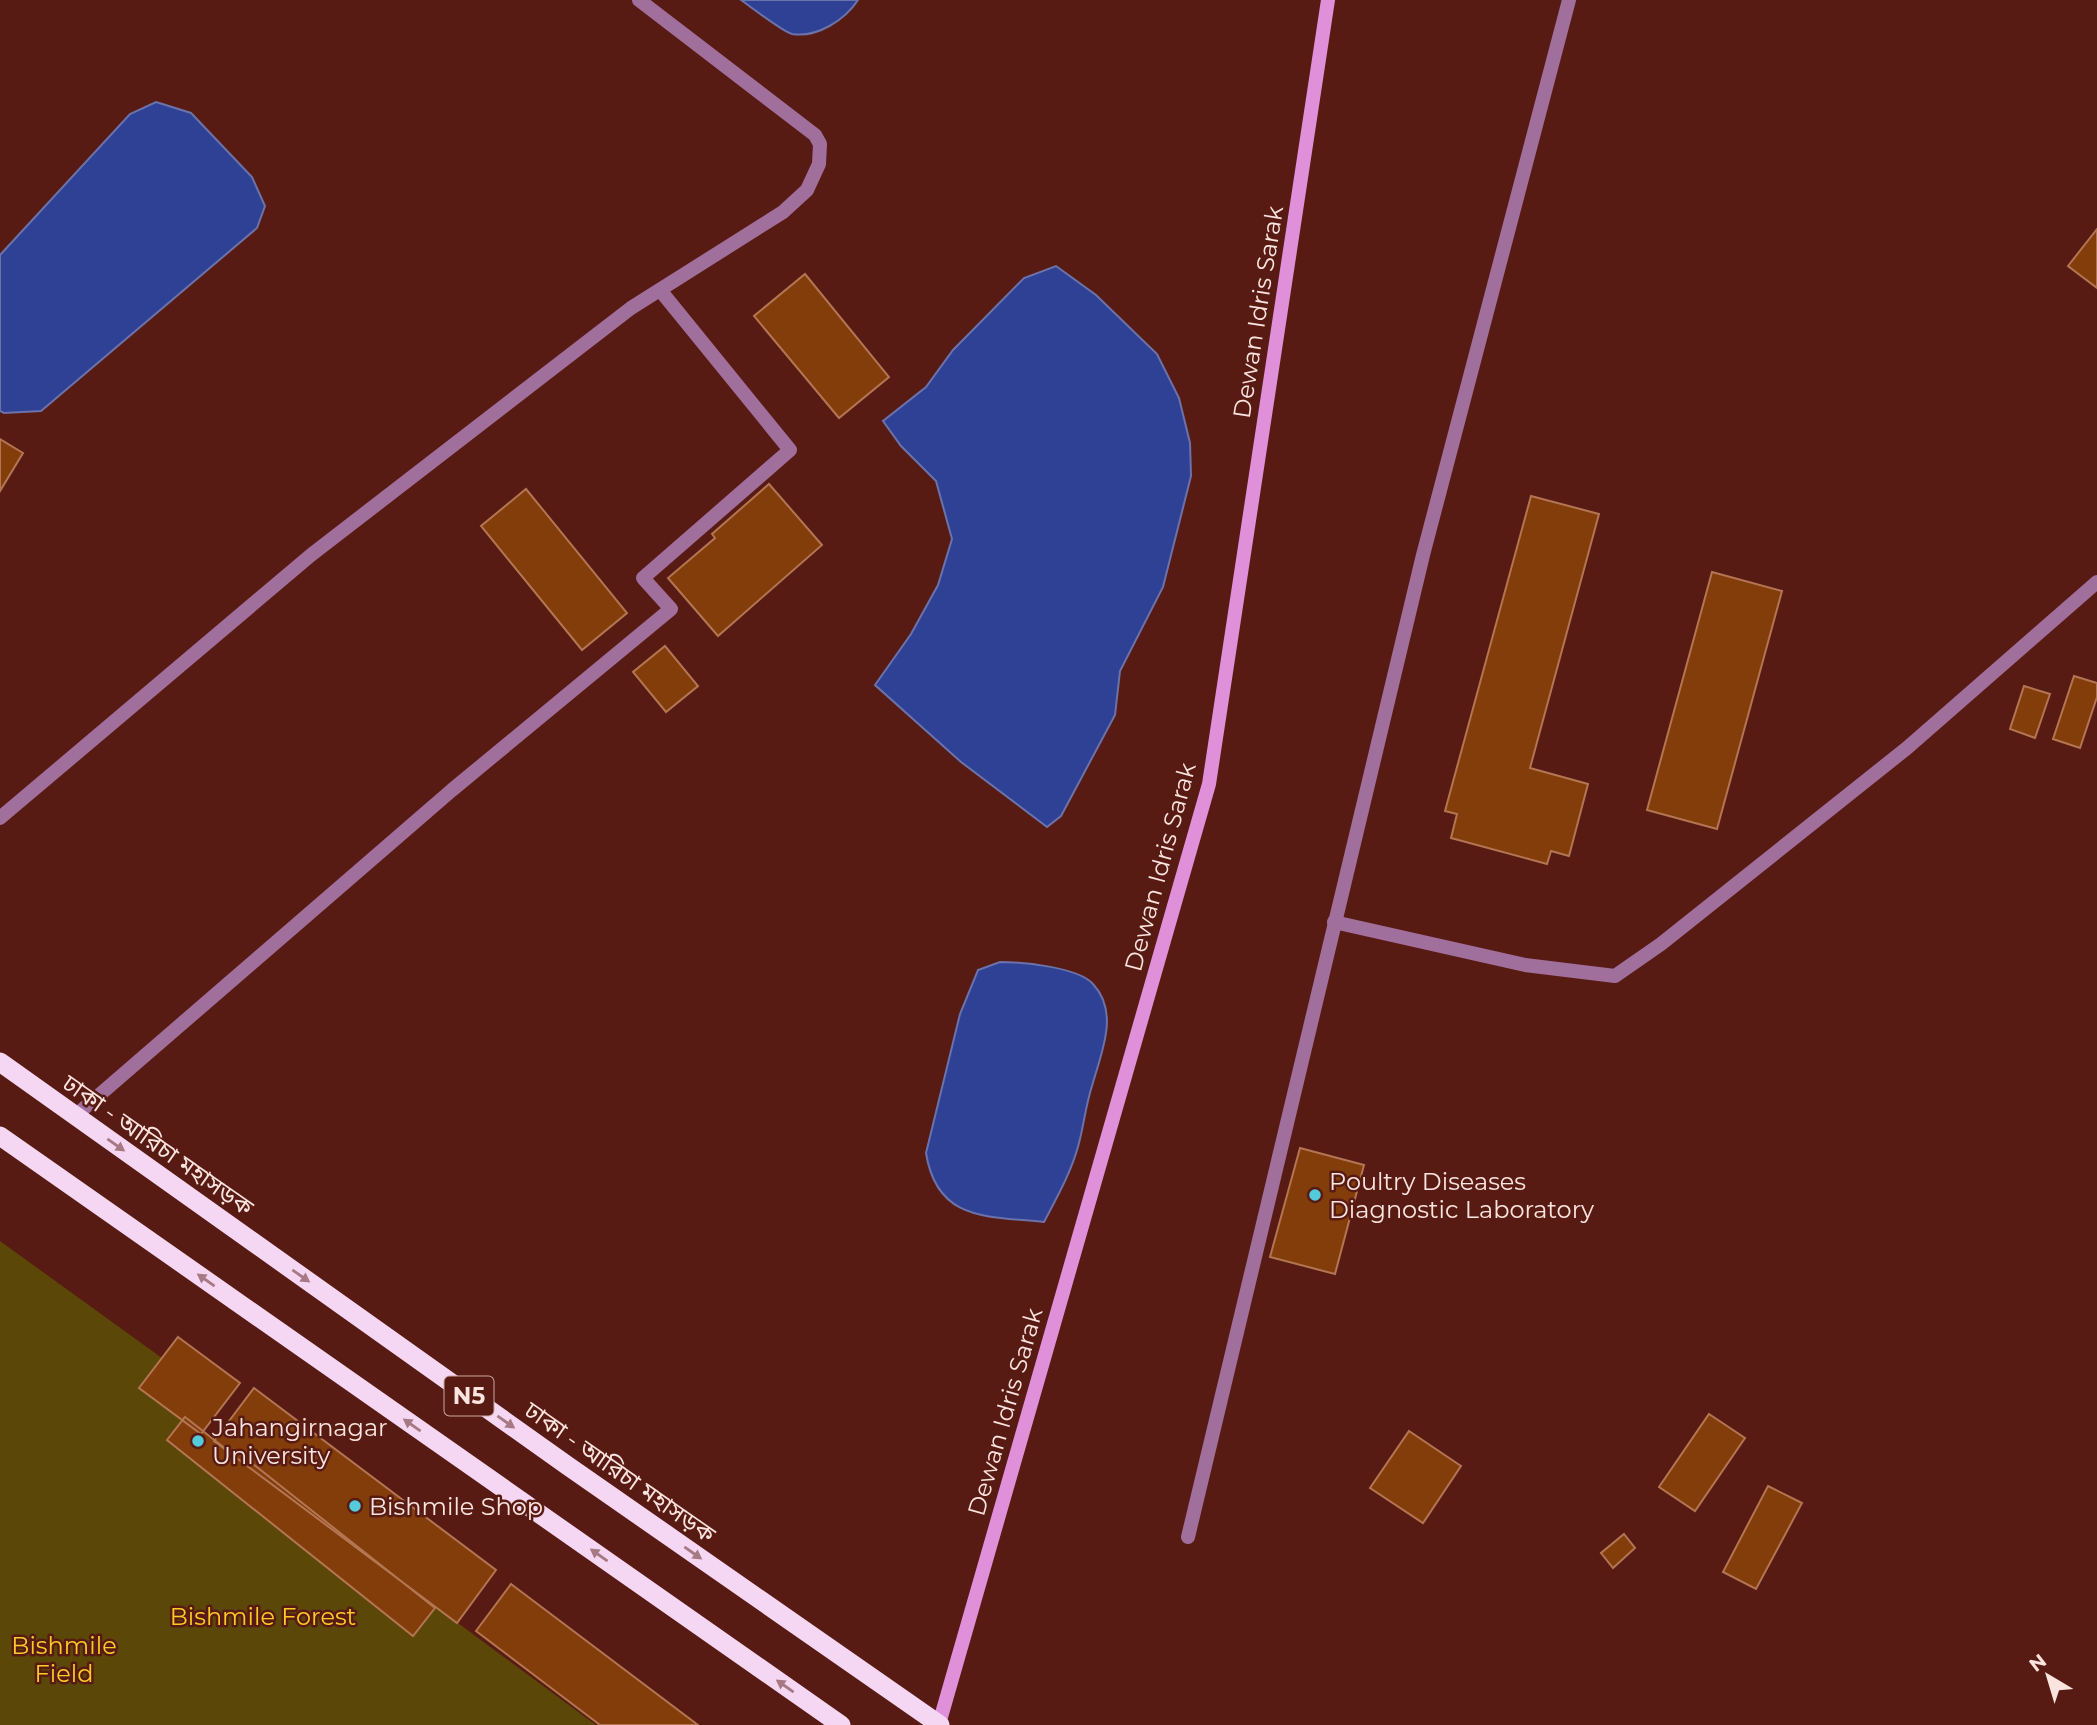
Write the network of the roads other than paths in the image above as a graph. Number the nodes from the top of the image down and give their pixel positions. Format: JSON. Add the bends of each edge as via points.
{"nodes":[{"id":1,"x":639,"y":0,"type":"edge"},
{"id":2,"x":1328,"y":0,"type":"edge"},
{"id":3,"x":1569,"y":0,"type":"edge"},
{"id":4,"x":660,"y":290,"type":"junction"},
{"id":5,"x":2097,"y":582,"type":"edge"},
{"id":6,"x":0,"y":818,"type":"edge"},
{"id":7,"x":1334,"y":922,"type":"junction"},
{"id":8,"x":0,"y":1062,"type":"edge"},
{"id":9,"x":75,"y":1116,"type":"junction"},
{"id":10,"x":0,"y":1136,"type":"edge"},
{"id":11,"x":1188,"y":1537,"type":"dead end"},
{"id":12,"x":841,"y":1725,"type":"edge"},
{"id":13,"x":940,"y":1725,"type":"edge"}],
"edges":[{"from":1,"to":4,"type":"street","via":[[815,135],[820,145],[819,164],[807,190],[783,212]]},
{"from":2,"to":13,"type":"main road","name":"Dewan Idris Sarak","via":[[1209,784]]},
{"from":3,"to":7,"type":"street","via":[[1423,555]]},
{"from":4,"to":6,"type":"street","via":[[311,555]]},
{"from":4,"to":9,"type":"street","via":[[790,450],[643,578],[671,609],[452,790]]},
{"from":5,"to":7,"type":"street","via":[[1907,748],[1615,976],[1525,965]]},
{"from":7,"to":11,"type":"street"},
{"from":8,"to":9,"type":"highway","name":"ঢাকা - আরিচা মহাসড়ক","number":"N5"},
{"from":9,"to":13,"type":"highway","name":"ঢাকা - আরিচা মহাসড়ক","number":"N5","one_way":true},
{"from":12,"to":10,"type":"highway","number":"N5","one_way":true}]}
